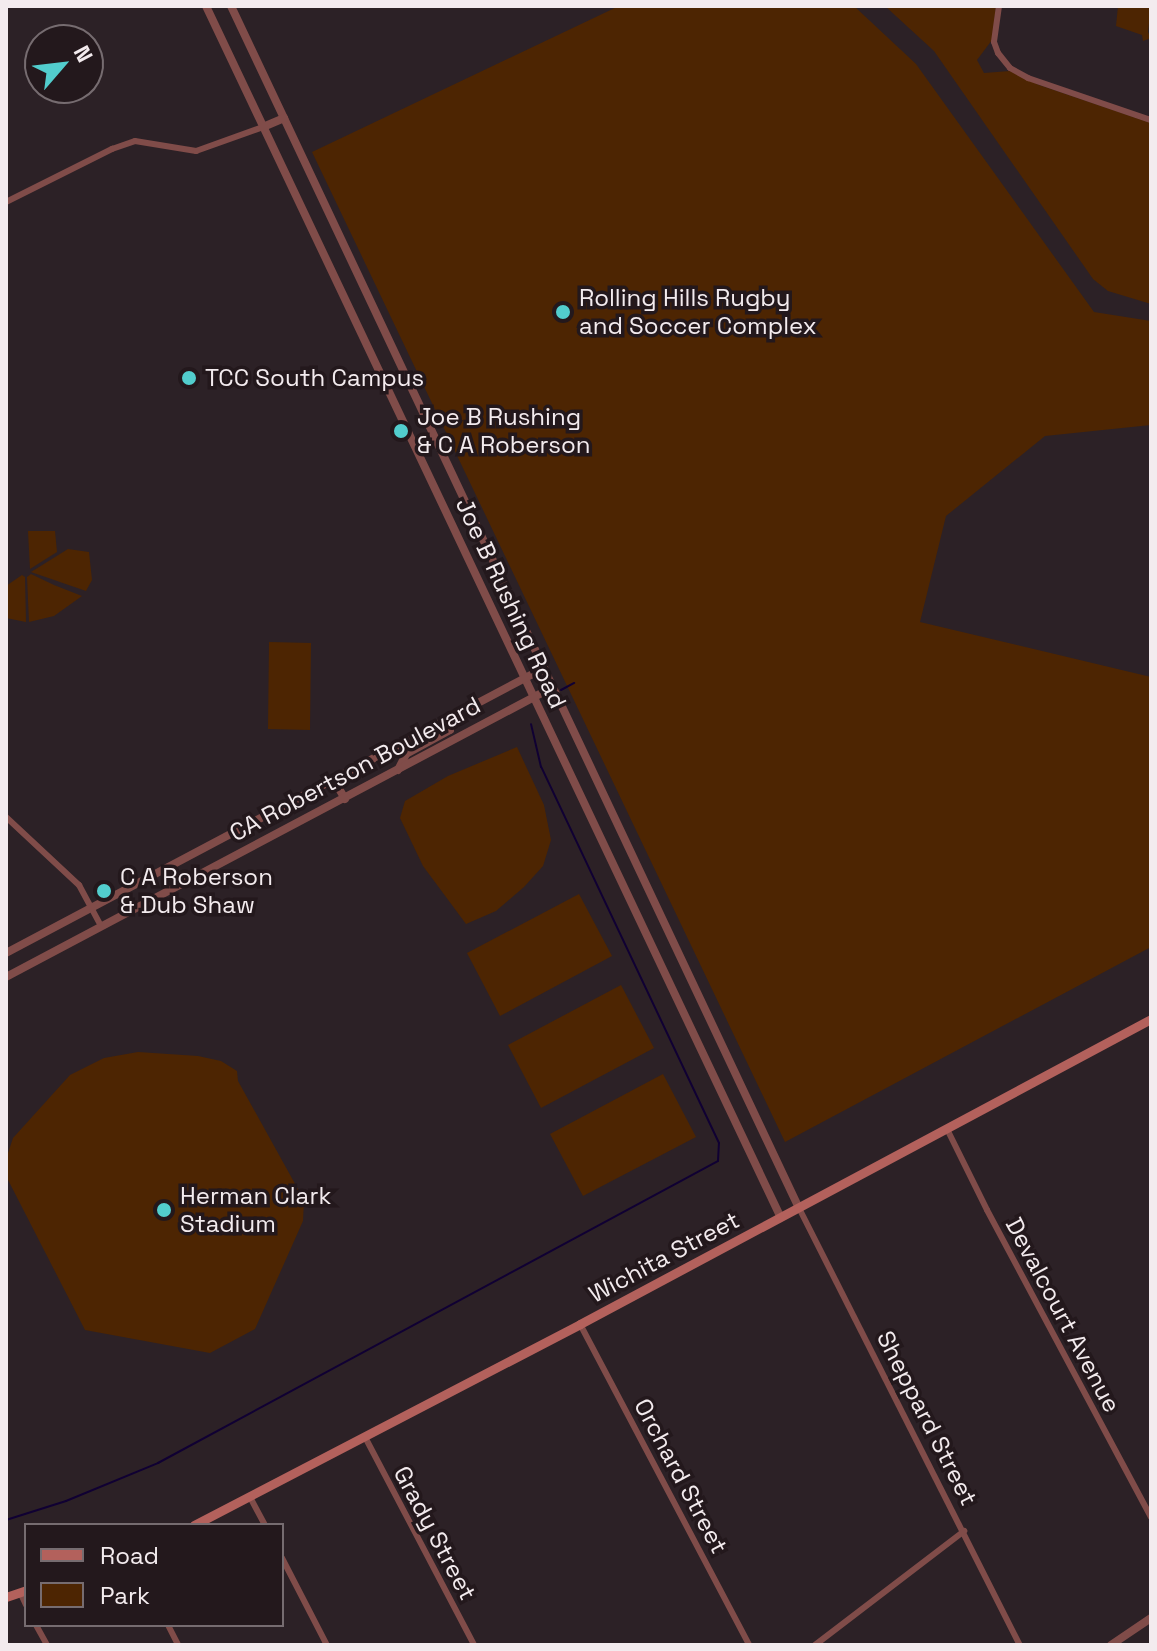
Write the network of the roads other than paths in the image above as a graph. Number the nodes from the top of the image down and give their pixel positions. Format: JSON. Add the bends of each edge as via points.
{"nodes":[{"id":1,"x":206,"y":6,"type":"edge"},
{"id":2,"x":231,"y":6,"type":"edge"},
{"id":3,"x":999,"y":6,"type":"edge"},
{"id":4,"x":284,"y":118,"type":"junction"},
{"id":5,"x":1151,"y":120,"type":"edge"},
{"id":6,"x":263,"y":127,"type":"junction"},
{"id":7,"x":6,"y":202,"type":"edge"},
{"id":8,"x":365,"y":294,"type":"junction"},
{"id":9,"x":347,"y":303,"type":"junction"},
{"id":10,"x":434,"y":439,"type":"junction"},
{"id":11,"x":415,"y":447,"type":"junction"},
{"id":12,"x":544,"y":668,"type":"junction"},
{"id":13,"x":525,"y":679,"type":"junction"},
{"id":14,"x":553,"y":687,"type":"junction"},
{"id":15,"x":533,"y":697,"type":"junction"},
{"id":16,"x":448,"y":718,"type":"junction"},
{"id":17,"x":398,"y":770,"type":"junction"},
{"id":18,"x":334,"y":780,"type":"junction"},
{"id":19,"x":345,"y":799,"type":"junction"},
{"id":20,"x":6,"y":817,"type":"edge"},
{"id":21,"x":233,"y":835,"type":"junction"},
{"id":22,"x":243,"y":852,"type":"junction"},
{"id":23,"x":92,"y":908,"type":"junction"},
{"id":24,"x":101,"y":926,"type":"junction"},
{"id":25,"x":6,"y":953,"type":"edge"},
{"id":26,"x":6,"y":977,"type":"edge"},
{"id":27,"x":1151,"y":1019,"type":"edge"},
{"id":28,"x":947,"y":1129,"type":"junction"},
{"id":29,"x":799,"y":1208,"type":"junction"},
{"id":30,"x":781,"y":1218,"type":"junction"},
{"id":31,"x":580,"y":1324,"type":"junction"},
{"id":32,"x":365,"y":1437,"type":"junction"},
{"id":33,"x":250,"y":1497,"type":"junction"},
{"id":34,"x":1151,"y":1517,"type":"edge"},
{"id":35,"x":198,"y":1523,"type":"edge"},
{"id":36,"x":264,"y":1523,"type":"edge"},
{"id":37,"x":964,"y":1531,"type":"junction"},
{"id":38,"x":284,"y":1562,"type":"edge"},
{"id":39,"x":23,"y":1591,"type":"edge"},
{"id":40,"x":6,"y":1597,"type":"edge"},
{"id":41,"x":1151,"y":1618,"type":"edge"},
{"id":42,"x":37,"y":1627,"type":"edge"},
{"id":43,"x":169,"y":1627,"type":"edge"},
{"id":44,"x":47,"y":1645,"type":"edge"},
{"id":45,"x":178,"y":1645,"type":"edge"},
{"id":46,"x":327,"y":1645,"type":"edge"},
{"id":47,"x":474,"y":1645,"type":"edge"},
{"id":48,"x":749,"y":1645,"type":"edge"},
{"id":49,"x":815,"y":1645,"type":"edge"},
{"id":50,"x":1020,"y":1645,"type":"edge"},
{"id":51,"x":1111,"y":1645,"type":"edge"}],
"edges":[{"from":1,"to":6,"type":"street","name":"Joe B Rushing Road"},
{"from":2,"to":4,"type":"street","name":"Joe B Rushing Road"},
{"from":3,"to":5,"type":"street","via":[[994,42],[1010,68]]},
{"from":4,"to":6,"type":"street"},
{"from":4,"to":8,"type":"street","name":"Joe B Rushing Road"},
{"from":6,"to":7,"type":"street","via":[[196,151],[135,141]]},
{"from":6,"to":9,"type":"street","name":"Joe B Rushing Road"},
{"from":8,"to":9,"type":"street"},
{"from":8,"to":10,"type":"street","name":"Joe B Rushing Road"},
{"from":9,"to":11,"type":"street","name":"Joe B Rushing Road"},
{"from":10,"to":11,"type":"street"},
{"from":10,"to":12,"type":"street","name":"Joe B Rushing Road"},
{"from":11,"to":13,"type":"street","name":"Joe B Rushing Road"},
{"from":12,"to":13,"type":"street","name":"CA Robertson Boulevard"},
{"from":12,"to":14,"type":"street","name":"Joe B Rushing Road"},
{"from":13,"to":15,"type":"street","name":"Joe B Rushing Road"},
{"from":13,"to":16,"type":"street","name":"CA Robertson Boulevard"},
{"from":14,"to":15,"type":"street","name":"CA Robertson Boulevard"},
{"from":14,"to":29,"type":"street","name":"Joe B Rushing Road"},
{"from":15,"to":17,"type":"street","name":"CA Robertson Boulevard"},
{"from":15,"to":30,"type":"street","name":"Joe B Rushing Road"},
{"from":16,"to":17,"type":"street","via":[[450,730],[406,754]]},
{"from":16,"to":18,"type":"street","name":"CA Robertson Boulevard"},
{"from":17,"to":19,"type":"street","name":"CA Robertson Boulevard"},
{"from":18,"to":19,"type":"street"},
{"from":18,"to":21,"type":"street","name":"CA Robertson Boulevard"},
{"from":19,"to":22,"type":"street","name":"CA Robertson Boulevard"},
{"from":20,"to":23,"type":"street","via":[[76,881]]},
{"from":21,"to":22,"type":"street"},
{"from":21,"to":23,"type":"street","name":"CA Robertson Boulevard"},
{"from":22,"to":24,"type":"street","name":"CA Robertson Boulevard"},
{"from":23,"to":24,"type":"street"},
{"from":23,"to":25,"type":"street","name":"CA Robertson Boulevard"},
{"from":24,"to":26,"type":"street","name":"CA Robertson Boulevard"},
{"from":27,"to":28,"type":"main road","name":"Wichita Street"},
{"from":28,"to":29,"type":"main road","name":"Wichita Street"},
{"from":28,"to":34,"type":"street","name":"Devalcourt Avenue"},
{"from":29,"to":30,"type":"main road","name":"Wichita Street"},
{"from":29,"to":37,"type":"street","name":"Sheppard Street"},
{"from":30,"to":31,"type":"main road","name":"Wichita Street"},
{"from":31,"to":32,"type":"main road","name":"Wichita Street"},
{"from":31,"to":48,"type":"street","name":"Orchard Street"},
{"from":32,"to":33,"type":"main road","name":"Wichita Street"},
{"from":32,"to":47,"type":"street","name":"Grady Street"},
{"from":33,"to":35,"type":"main road","name":"Wichita Street"},
{"from":33,"to":36,"type":"street"},
{"from":37,"to":49,"type":"street"},
{"from":37,"to":50,"type":"street","name":"Sheppard Street"},
{"from":38,"to":46,"type":"street"},
{"from":39,"to":40,"type":"main road"},
{"from":41,"to":51,"type":"street"},
{"from":42,"to":44,"type":"street"},
{"from":43,"to":45,"type":"street"}]}
